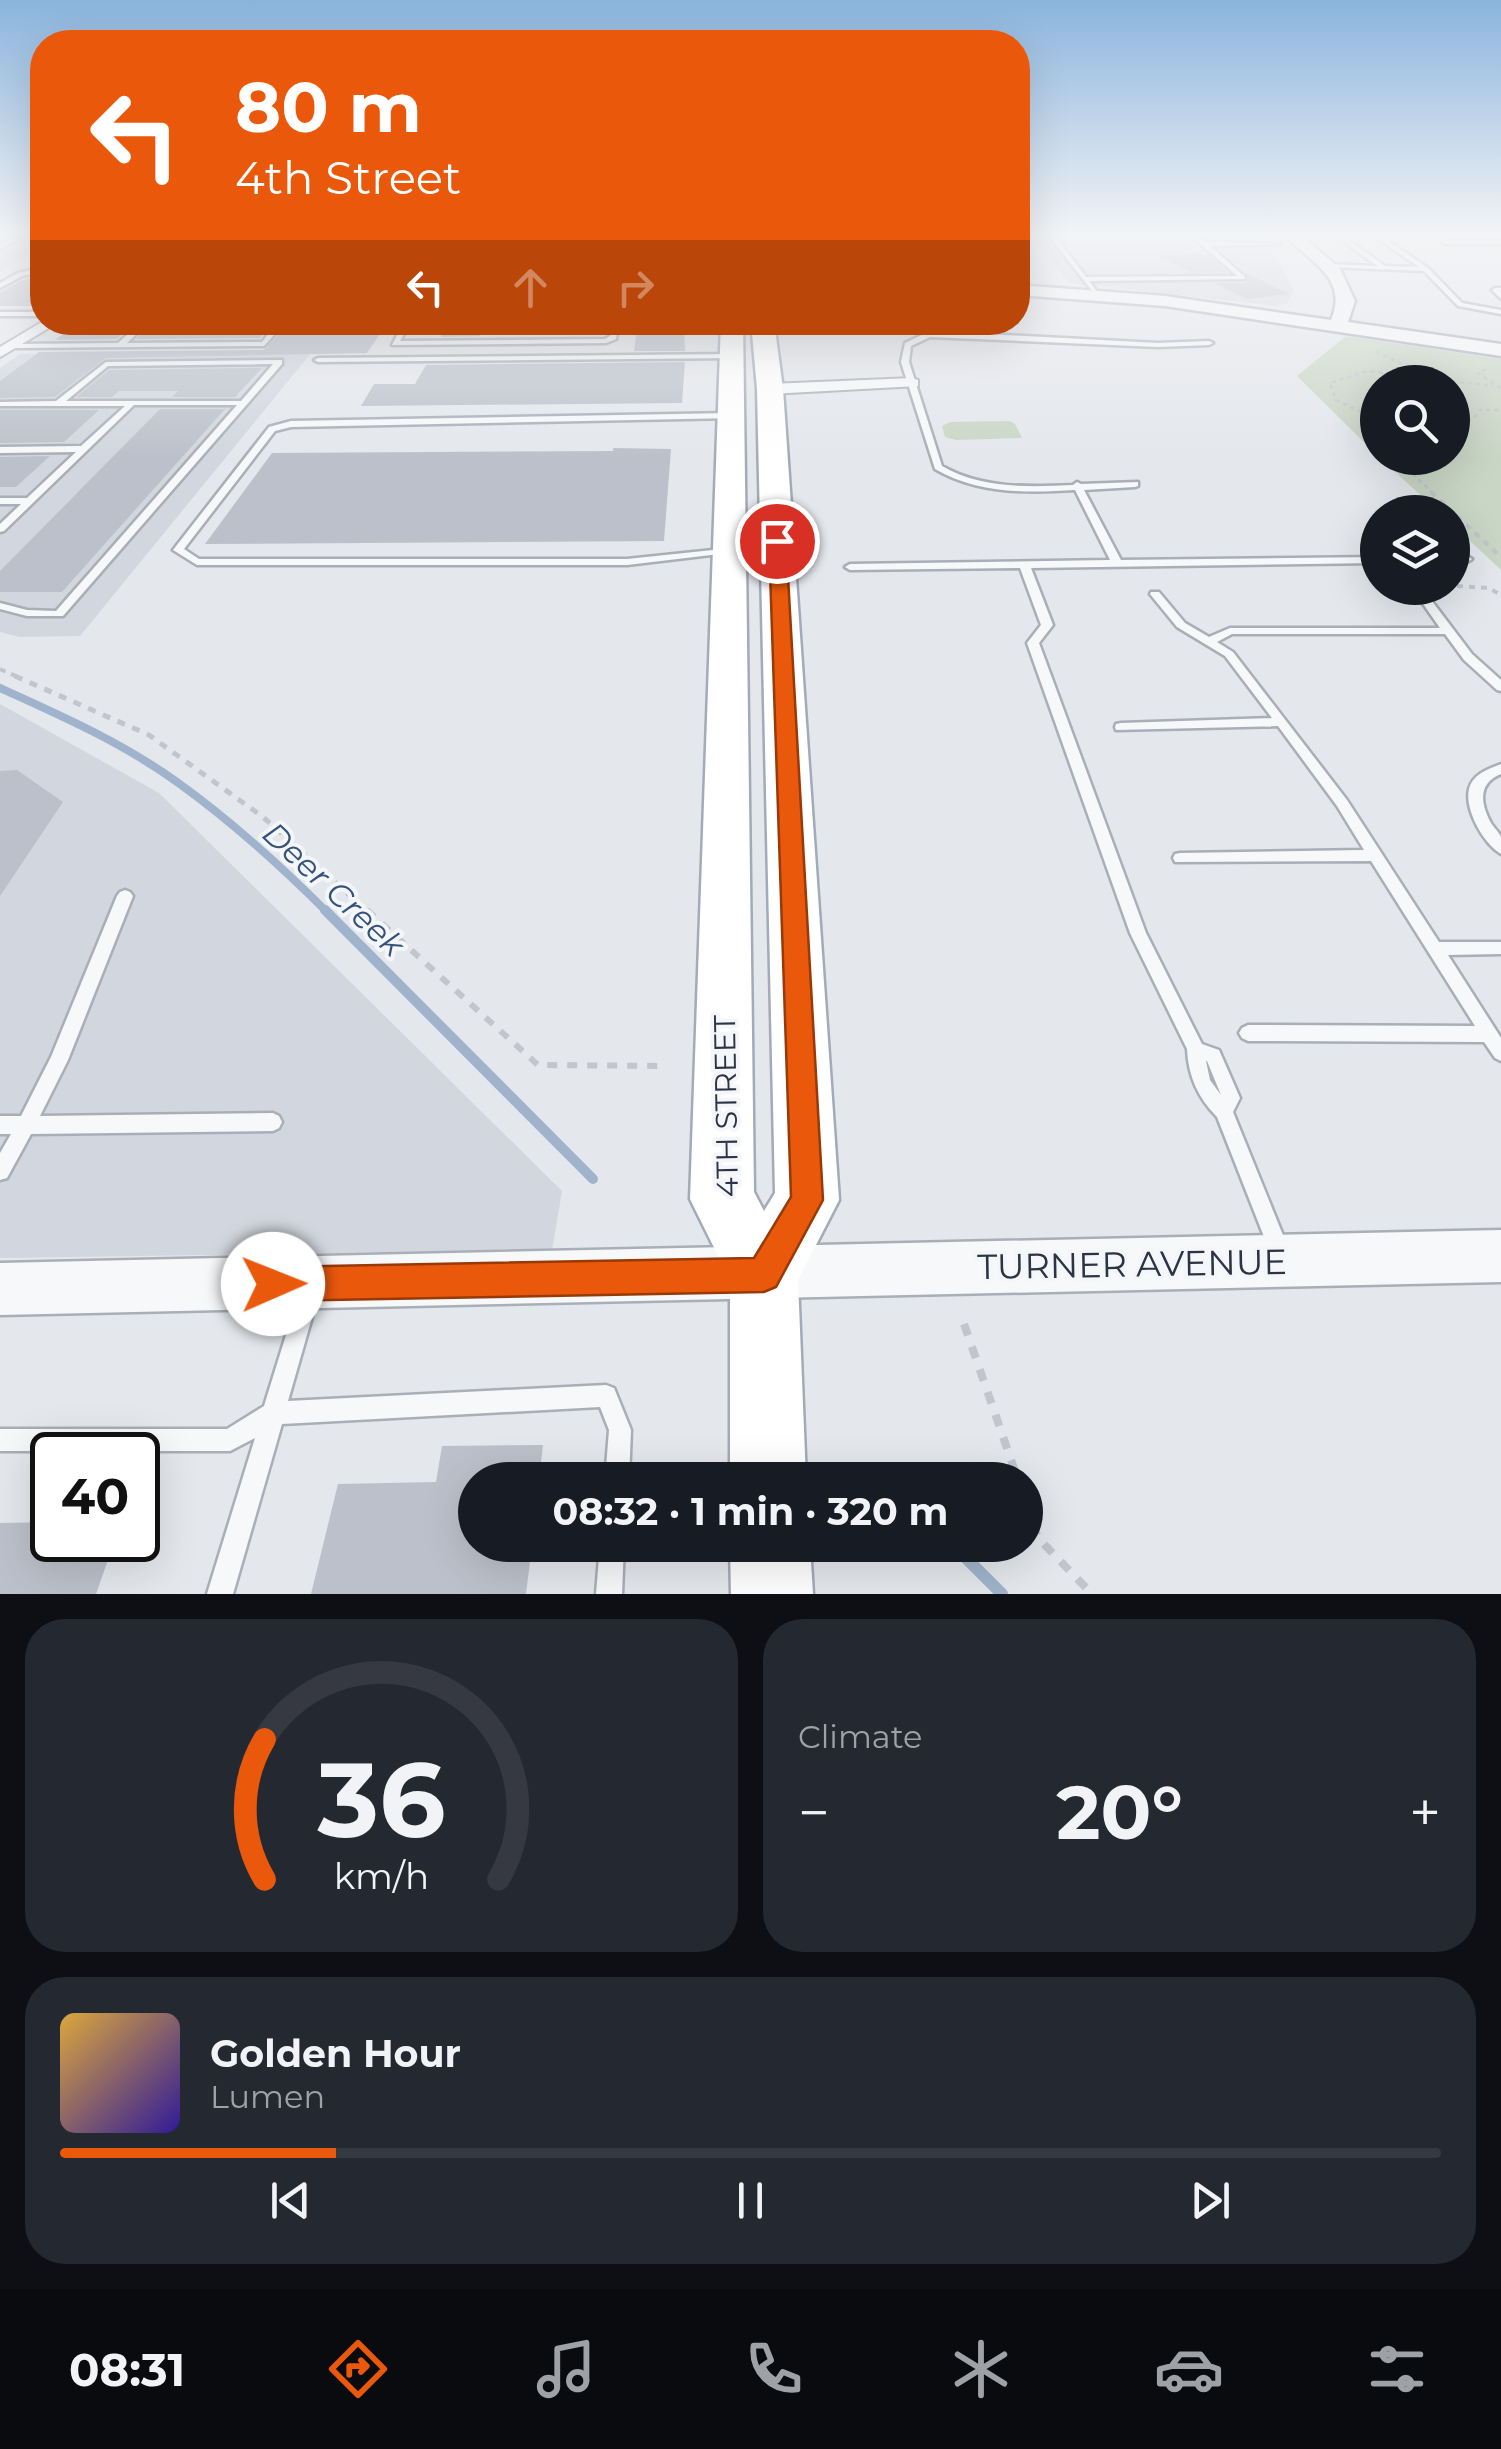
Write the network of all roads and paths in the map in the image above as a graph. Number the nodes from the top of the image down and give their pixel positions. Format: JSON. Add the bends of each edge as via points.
{"nodes":[{"id":1,"x":1229,"y":310,"type":"edge"},
{"id":2,"x":1316,"y":310,"type":"edge"},
{"id":3,"x":1343,"y":310,"type":"edge"},
{"id":4,"x":0,"y":314,"type":"edge"},
{"id":5,"x":30,"y":314,"type":"edge"},
{"id":6,"x":1315,"y":321,"type":"junction"},
{"id":7,"x":1338,"y":325,"type":"junction"},
{"id":8,"x":33,"y":335,"type":"edge"},
{"id":9,"x":131,"y":335,"type":"edge"},
{"id":10,"x":272,"y":335,"type":"edge"},
{"id":11,"x":399,"y":335,"type":"edge"},
{"id":12,"x":500,"y":335,"type":"edge"},
{"id":13,"x":614,"y":335,"type":"edge"},
{"id":14,"x":763,"y":335,"type":"edge"},
{"id":15,"x":958,"y":335,"type":"joint"},
{"id":16,"x":732,"y":339,"type":"edge"},
{"id":17,"x":496,"y":342,"type":"junction"},
{"id":18,"x":1209,"y":343,"type":"dead end"},
{"id":19,"x":120,"y":345,"type":"junction"},
{"id":20,"x":17,"y":346,"type":"junction"},
{"id":21,"x":1366,"y":347,"type":"dead end"},
{"id":22,"x":0,"y":353,"type":"edge"},
{"id":23,"x":1499,"y":359,"type":"edge"},
{"id":24,"x":318,"y":360,"type":"dead end"},
{"id":25,"x":1391,"y":360,"type":"junction"},
{"id":26,"x":1389,"y":365,"type":"edge"},
{"id":27,"x":1403,"y":365,"type":"edge"},
{"id":28,"x":1360,"y":374,"type":"edge"},
{"id":29,"x":912,"y":382,"type":"junction"},
{"id":30,"x":1470,"y":383,"type":"edge"},
{"id":31,"x":769,"y":386,"type":"junction"},
{"id":32,"x":1493,"y":386,"type":"junction"},
{"id":33,"x":1501,"y":388,"type":"edge"},
{"id":34,"x":245,"y":402,"type":"junction"},
{"id":35,"x":132,"y":403,"type":"junction"},
{"id":36,"x":58,"y":404,"type":"junction"},
{"id":37,"x":1,"y":405,"type":"edge"},
{"id":38,"x":1501,"y":410,"type":"edge"},
{"id":39,"x":1360,"y":413,"type":"edge"},
{"id":40,"x":731,"y":416,"type":"junction"},
{"id":41,"x":1470,"y":419,"type":"edge"},
{"id":42,"x":84,"y":449,"type":"junction"},
{"id":43,"x":0,"y":450,"type":"edge"},
{"id":44,"x":1413,"y":475,"type":"edge"},
{"id":45,"x":1135,"y":484,"type":"dead end"},
{"id":46,"x":1076,"y":485,"type":"junction"},
{"id":47,"x":0,"y":501,"type":"edge"},
{"id":48,"x":29,"y":501,"type":"junction"},
{"id":49,"x":0,"y":529,"type":"edge"},
{"id":50,"x":730,"y":550,"type":"junction"},
{"id":51,"x":1501,"y":557,"type":"edge"},
{"id":52,"x":1360,"y":560,"type":"edge"},
{"id":53,"x":1117,"y":563,"type":"junction"},
{"id":54,"x":1024,"y":564,"type":"junction"},
{"id":55,"x":850,"y":566,"type":"dead end"},
{"id":56,"x":1470,"y":587,"type":"edge"},
{"id":57,"x":1155,"y":594,"type":"dead end"},
{"id":58,"x":1501,"y":595,"type":"edge"},
{"id":59,"x":1430,"y":605,"type":"edge"},
{"id":60,"x":0,"y":606,"type":"edge"},
{"id":61,"x":1449,"y":631,"type":"junction"},
{"id":62,"x":1210,"y":640,"type":"junction"},
{"id":63,"x":0,"y":669,"type":"edge"},
{"id":64,"x":1499,"y":683,"type":"edge"},
{"id":65,"x":1282,"y":722,"type":"junction"},
{"id":66,"x":1121,"y":727,"type":"dead end"},
{"id":67,"x":1501,"y":769,"type":"edge"},
{"id":68,"x":1501,"y":848,"type":"edge"},
{"id":69,"x":1375,"y":855,"type":"junction"},
{"id":70,"x":1180,"y":858,"type":"dead end"},
{"id":71,"x":125,"y":896,"type":"dead end"},
{"id":72,"x":1501,"y":948,"type":"edge"},
{"id":73,"x":1435,"y":949,"type":"junction"},
{"id":74,"x":1248,"y":1033,"type":"dead end"},
{"id":75,"x":1489,"y":1034,"type":"junction"},
{"id":76,"x":1501,"y":1053,"type":"edge"},
{"id":77,"x":665,"y":1066,"type":"dead end"},
{"id":78,"x":273,"y":1122,"type":"dead end"},
{"id":79,"x":26,"y":1124,"type":"junction"},
{"id":80,"x":0,"y":1125,"type":"edge"},
{"id":81,"x":0,"y":1171,"type":"edge"},
{"id":82,"x":1501,"y":1256,"type":"edge"},
{"id":83,"x":1283,"y":1260,"type":"junction"},
{"id":84,"x":764,"y":1275,"type":"junction"},
{"id":85,"x":312,"y":1283,"type":"junction"},
{"id":86,"x":0,"y":1289,"type":"edge"},
{"id":87,"x":964,"y":1324,"type":"dead end"},
{"id":88,"x":274,"y":1413,"type":"junction"},
{"id":89,"x":0,"y":1440,"type":"edge"},
{"id":90,"x":618,"y":1462,"type":"edge"},
{"id":91,"x":768,"y":1462,"type":"edge"},
{"id":92,"x":1012,"y":1462,"type":"edge"},
{"id":93,"x":1043,"y":1543,"type":"edge"},
{"id":94,"x":611,"y":1562,"type":"edge"},
{"id":95,"x":771,"y":1562,"type":"edge"},
{"id":96,"x":220,"y":1594,"type":"edge"},
{"id":97,"x":608,"y":1594,"type":"edge"},
{"id":98,"x":772,"y":1594,"type":"edge"},
{"id":99,"x":1092,"y":1594,"type":"edge"}],
"edges":[{"from":1,"to":6,"type":"street"},
{"from":2,"to":6,"type":"street"},
{"from":3,"to":7,"type":"street"},
{"from":4,"to":5,"type":"lane"},
{"from":6,"to":7,"type":"street"},
{"from":7,"to":23,"type":"street"},
{"from":8,"to":20,"type":"street"},
{"from":9,"to":19,"type":"lane"},
{"from":10,"to":19,"type":"lane","via":[[264,344]]},
{"from":11,"to":17,"type":"lane","via":[[394,343]]},
{"from":12,"to":17,"type":"lane"},
{"from":13,"to":17,"type":"lane","via":[[606,342]]},
{"from":14,"to":31,"type":"main road"},
{"from":15,"to":18,"type":"lane"},
{"from":15,"to":29,"type":"lane","via":[[908,344]]},
{"from":16,"to":24,"type":"lane"},
{"from":16,"to":40,"type":"main road","name":"4TH STREET"},
{"from":19,"to":20,"type":"lane"},
{"from":20,"to":22,"type":"street"},
{"from":21,"to":25,"type":"path"},
{"from":23,"to":32,"type":"path","via":[[1478,373]]},
{"from":25,"to":26,"type":"path"},
{"from":25,"to":27,"type":"path"},
{"from":28,"to":39,"type":"path","via":[[1338,377],[1330,391]]},
{"from":29,"to":31,"type":"street"},
{"from":29,"to":46,"type":"lane","via":[[938,468],[952,479]]},
{"from":30,"to":32,"type":"path"},
{"from":31,"to":84,"type":"main road","via":[[807,1200]]},
{"from":32,"to":33,"type":"path"},
{"from":34,"to":35,"type":"lane"},
{"from":34,"to":36,"type":"lane","via":[[279,362],[106,364]]},
{"from":34,"to":60,"type":"lane","via":[[59,614]]},
{"from":35,"to":36,"type":"lane"},
{"from":35,"to":42,"type":"lane"},
{"from":36,"to":37,"type":"lane"},
{"from":38,"to":41,"type":"path","via":[[1479,410]]},
{"from":40,"to":50,"type":"main road","name":"4TH STREET"},
{"from":40,"to":50,"type":"lane","via":[[272,428],[178,550],[197,562],[627,562]]},
{"from":42,"to":43,"type":"lane"},
{"from":42,"to":48,"type":"lane"},
{"from":44,"to":51,"type":"path"},
{"from":45,"to":46,"type":"lane"},
{"from":46,"to":53,"type":"lane"},
{"from":47,"to":48,"type":"lane"},
{"from":48,"to":49,"type":"lane"},
{"from":50,"to":84,"type":"main road","name":"4TH STREET","via":[[722,1199]]},
{"from":52,"to":53,"type":"lane"},
{"from":53,"to":54,"type":"lane"},
{"from":54,"to":55,"type":"lane"},
{"from":54,"to":83,"type":"lane","via":[[1048,624],[1033,642],[1138,933],[1196,1049],[1208,1097],[1224,1111]]},
{"from":56,"to":58,"type":"path"},
{"from":57,"to":62,"type":"lane","via":[[1181,625]]},
{"from":59,"to":61,"type":"lane"},
{"from":61,"to":62,"type":"lane","via":[[1230,631]]},
{"from":61,"to":64,"type":"lane"},
{"from":62,"to":65,"type":"lane","via":[[1229,654]]},
{"from":63,"to":77,"type":"path","via":[[148,735],[263,817],[538,1065]]},
{"from":65,"to":66,"type":"lane"},
{"from":65,"to":69,"type":"lane"},
{"from":67,"to":68,"type":"lane","via":[[1476,787],[1476,804]]},
{"from":69,"to":70,"type":"lane"},
{"from":69,"to":73,"type":"lane"},
{"from":71,"to":79,"type":"lane"},
{"from":72,"to":73,"type":"lane"},
{"from":73,"to":75,"type":"lane"},
{"from":74,"to":75,"type":"lane"},
{"from":75,"to":76,"type":"lane"},
{"from":78,"to":79,"type":"lane"},
{"from":79,"to":80,"type":"lane"},
{"from":79,"to":81,"type":"lane"},
{"from":82,"to":83,"type":"street","name":"TURNER AVENUE"},
{"from":83,"to":84,"type":"street","name":"TURNER AVENUE"},
{"from":84,"to":85,"type":"street","name":"TURNER AVENUE"},
{"from":84,"to":91,"type":"main road"},
{"from":85,"to":86,"type":"street","name":"TURNER AVENUE"},
{"from":85,"to":88,"type":"lane"},
{"from":87,"to":92,"type":"path"},
{"from":88,"to":89,"type":"lane","via":[[230,1440]]},
{"from":88,"to":90,"type":"lane","via":[[606,1396],[620,1430]]},
{"from":88,"to":96,"type":"lane"},
{"from":93,"to":99,"type":"path"},
{"from":94,"to":97,"type":"lane"},
{"from":95,"to":98,"type":"main road"}]}
